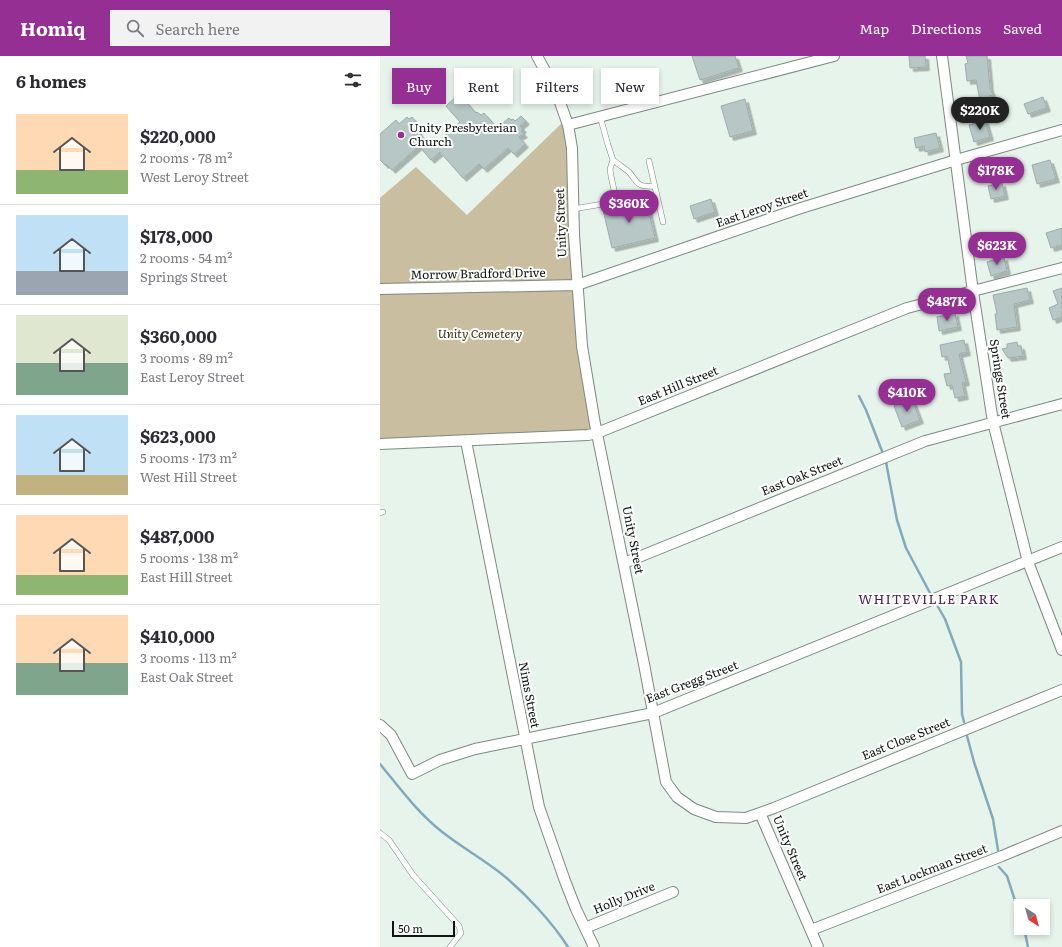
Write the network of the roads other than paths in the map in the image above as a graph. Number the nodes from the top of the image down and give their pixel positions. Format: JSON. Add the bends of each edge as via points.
{"nodes":[{"id":1,"x":537,"y":56,"type":"edge"},
{"id":2,"x":834,"y":56,"type":"edge"},
{"id":3,"x":942,"y":56,"type":"edge"},
{"id":4,"x":600,"y":116,"type":"junction"},
{"id":5,"x":568,"y":125,"type":"junction"},
{"id":6,"x":1062,"y":130,"type":"edge"},
{"id":7,"x":614,"y":160,"type":"junction"},
{"id":8,"x":956,"y":160,"type":"junction"},
{"id":9,"x":649,"y":161,"type":"dead end"},
{"id":10,"x":655,"y":186,"type":"junction"},
{"id":11,"x":573,"y":210,"type":"junction"},
{"id":12,"x":663,"y":222,"type":"dead end"},
{"id":13,"x":1062,"y":268,"type":"edge"},
{"id":14,"x":577,"y":285,"type":"junction"},
{"id":15,"x":380,"y":289,"type":"edge"},
{"id":16,"x":973,"y":292,"type":"junction"},
{"id":17,"x":1062,"y":404,"type":"edge"},
{"id":18,"x":994,"y":422,"type":"junction"},
{"id":19,"x":597,"y":433,"type":"junction"},
{"id":20,"x":466,"y":441,"type":"junction"},
{"id":21,"x":380,"y":444,"type":"edge"},
{"id":22,"x":1062,"y":548,"type":"edge"},
{"id":23,"x":1028,"y":562,"type":"junction"},
{"id":24,"x":624,"y":563,"type":"junction"},
{"id":25,"x":1062,"y":650,"type":"edge"},
{"id":26,"x":1062,"y":690,"type":"edge"},
{"id":27,"x":653,"y":713,"type":"junction"},
{"id":28,"x":380,"y":724,"type":"edge"},
{"id":29,"x":524,"y":738,"type":"junction"},
{"id":30,"x":760,"y":813,"type":"junction"},
{"id":31,"x":1062,"y":831,"type":"edge"},
{"id":32,"x":380,"y":833,"type":"edge"},
{"id":33,"x":673,"y":892,"type":"dead end"},
{"id":34,"x":585,"y":928,"type":"junction"},
{"id":35,"x":811,"y":930,"type":"junction"},
{"id":36,"x":450,"y":947,"type":"edge"},
{"id":37,"x":594,"y":947,"type":"edge"},
{"id":38,"x":818,"y":947,"type":"edge"}],
"edges":[{"from":1,"to":5,"type":"street","name":"Unity Street","via":[[556,91]]},
{"from":2,"to":4,"type":"street"},
{"from":3,"to":8,"type":"street","name":"Springs Street"},
{"from":4,"to":5,"type":"street"},
{"from":4,"to":7,"type":"lane"},
{"from":5,"to":11,"type":"street","name":"Unity Street","via":[[573,160]]},
{"from":6,"to":8,"type":"street","name":"East Leroy Street"},
{"from":7,"to":10,"type":"lane","via":[[637,184]]},
{"from":7,"to":11,"type":"lane","via":[[610,169],[614,190],[612,196],[603,204]]},
{"from":8,"to":14,"type":"street","name":"East Leroy Street","via":[[798,209]]},
{"from":8,"to":16,"type":"street","name":"Springs Street"},
{"from":9,"to":10,"type":"lane"},
{"from":10,"to":12,"type":"lane"},
{"from":11,"to":14,"type":"street","name":"Unity Street"},
{"from":13,"to":16,"type":"street","name":"East Hill Street"},
{"from":14,"to":15,"type":"street","name":"Morrow Bradford Drive"},
{"from":14,"to":19,"type":"street","name":"Unity Street","via":[[582,346]]},
{"from":16,"to":18,"type":"street","name":"Springs Street"},
{"from":16,"to":19,"type":"street","name":"East Hill Street","via":[[907,308]]},
{"from":17,"to":18,"type":"street","name":"East Oak Street"},
{"from":18,"to":23,"type":"street","name":"Springs Street"},
{"from":18,"to":24,"type":"street","name":"East Oak Street","via":[[925,441]]},
{"from":19,"to":20,"type":"street","name":"East Hill Street"},
{"from":19,"to":24,"type":"street","name":"Unity Street"},
{"from":20,"to":21,"type":"street","name":"East Hill Street"},
{"from":20,"to":29,"type":"street","name":"Nims Street"},
{"from":22,"to":23,"type":"street","name":"East Gregg Street"},
{"from":23,"to":25,"type":"street","name":"Springs Street"},
{"from":23,"to":27,"type":"street","name":"East Gregg Street"},
{"from":24,"to":27,"type":"street","name":"Unity Street"},
{"from":26,"to":30,"type":"street","name":"East Close Street"},
{"from":27,"to":29,"type":"street","name":"East Gregg Street"},
{"from":27,"to":30,"type":"street","name":"Unity Street","via":[[666,782],[677,797],[694,809],[716,817],[746,818]]},
{"from":28,"to":29,"type":"street","name":"East Gregg Street","via":[[391,735],[412,774],[440,760],[475,748]]},
{"from":29,"to":34,"type":"street","name":"Nims Street","via":[[539,807]]},
{"from":30,"to":35,"type":"street","name":"Unity Street"},
{"from":31,"to":35,"type":"street","name":"East Lockman Street"},
{"from":32,"to":36,"type":"lane","via":[[389,840],[413,876],[460,926],[460,933]]},
{"from":33,"to":34,"type":"street","name":"Holly Drive"},
{"from":34,"to":37,"type":"street","name":"Nims Street"},
{"from":35,"to":38,"type":"street","name":"Unity Street"}]}
